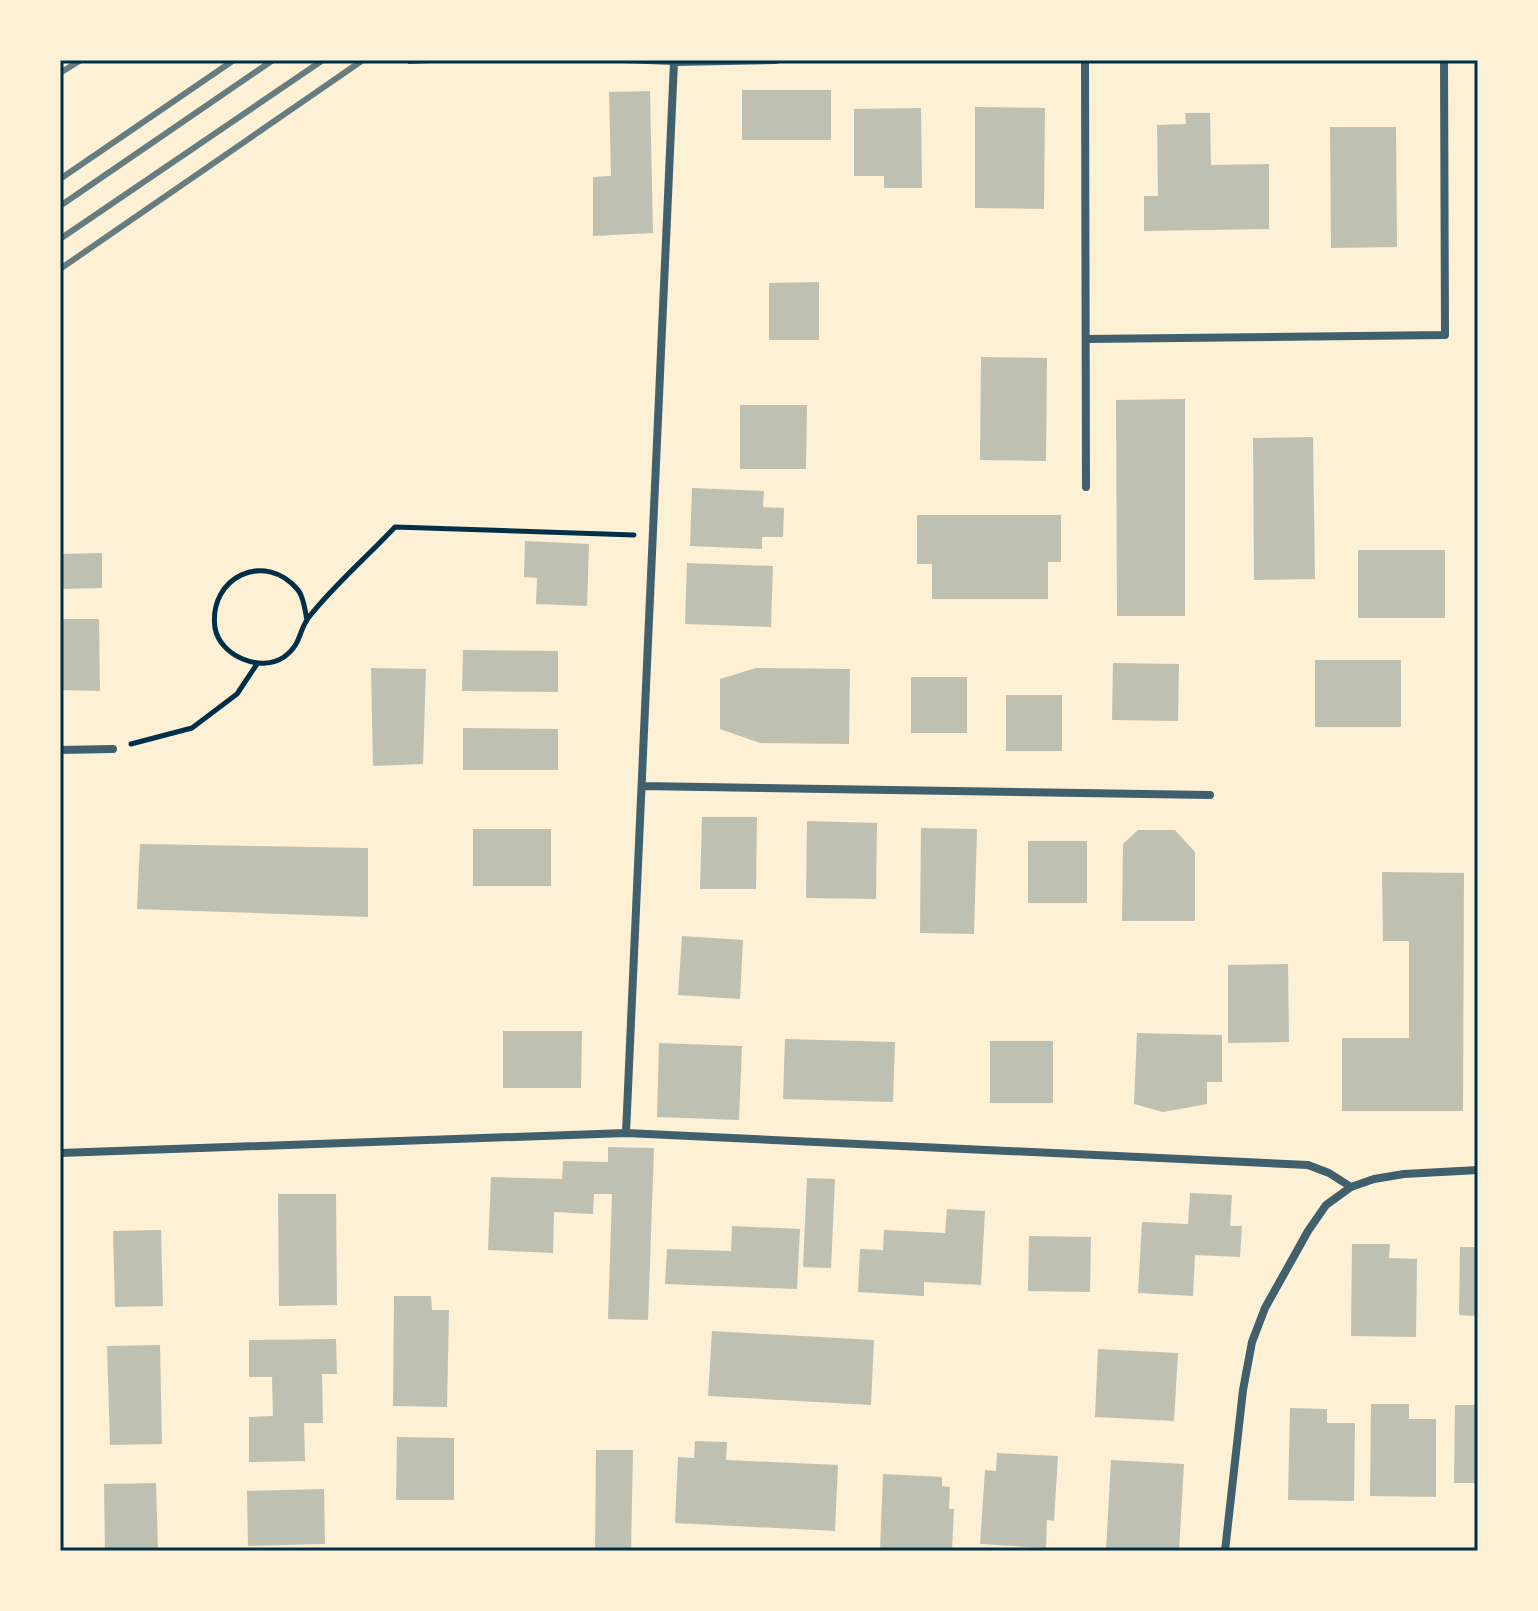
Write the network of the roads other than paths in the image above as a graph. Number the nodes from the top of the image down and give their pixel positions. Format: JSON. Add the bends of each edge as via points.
{"nodes":[{"id":1,"x":431,"y":60,"type":"edge"},
{"id":2,"x":621,"y":60,"type":"edge"},
{"id":3,"x":776,"y":60,"type":"edge"},
{"id":4,"x":1085,"y":60,"type":"edge"},
{"id":5,"x":1444,"y":60,"type":"edge"},
{"id":6,"x":410,"y":61,"type":"edge"},
{"id":7,"x":674,"y":62,"type":"edge"},
{"id":8,"x":1086,"y":339,"type":"junction"},
{"id":9,"x":1086,"y":487,"type":"dead end"},
{"id":10,"x":113,"y":749,"type":"road end"},
{"id":11,"x":60,"y":750,"type":"edge"},
{"id":12,"x":642,"y":786,"type":"junction"},
{"id":13,"x":1210,"y":795,"type":"dead end"},
{"id":14,"x":626,"y":1133,"type":"junction"},
{"id":15,"x":60,"y":1153,"type":"edge"},
{"id":16,"x":1478,"y":1170,"type":"edge"},
{"id":17,"x":1351,"y":1187,"type":"junction"},
{"id":18,"x":1225,"y":1551,"type":"edge"}],
"edges":[{"from":1,"to":6,"type":"lane"},
{"from":2,"to":7,"type":"lane"},
{"from":3,"to":7,"type":"street"},
{"from":4,"to":8,"type":"street"},
{"from":5,"to":8,"type":"street","via":[[1445,335]]},
{"from":7,"to":12,"type":"street"},
{"from":8,"to":9,"type":"street"},
{"from":10,"to":11,"type":"street"},
{"from":12,"to":13,"type":"street"},
{"from":12,"to":14,"type":"street"},
{"from":14,"to":15,"type":"street"},
{"from":14,"to":17,"type":"street","via":[[1308,1165]]},
{"from":16,"to":17,"type":"street","via":[[1404,1174]]},
{"from":17,"to":18,"type":"street","via":[[1326,1205],[1308,1231],[1252,1342]]}]}
